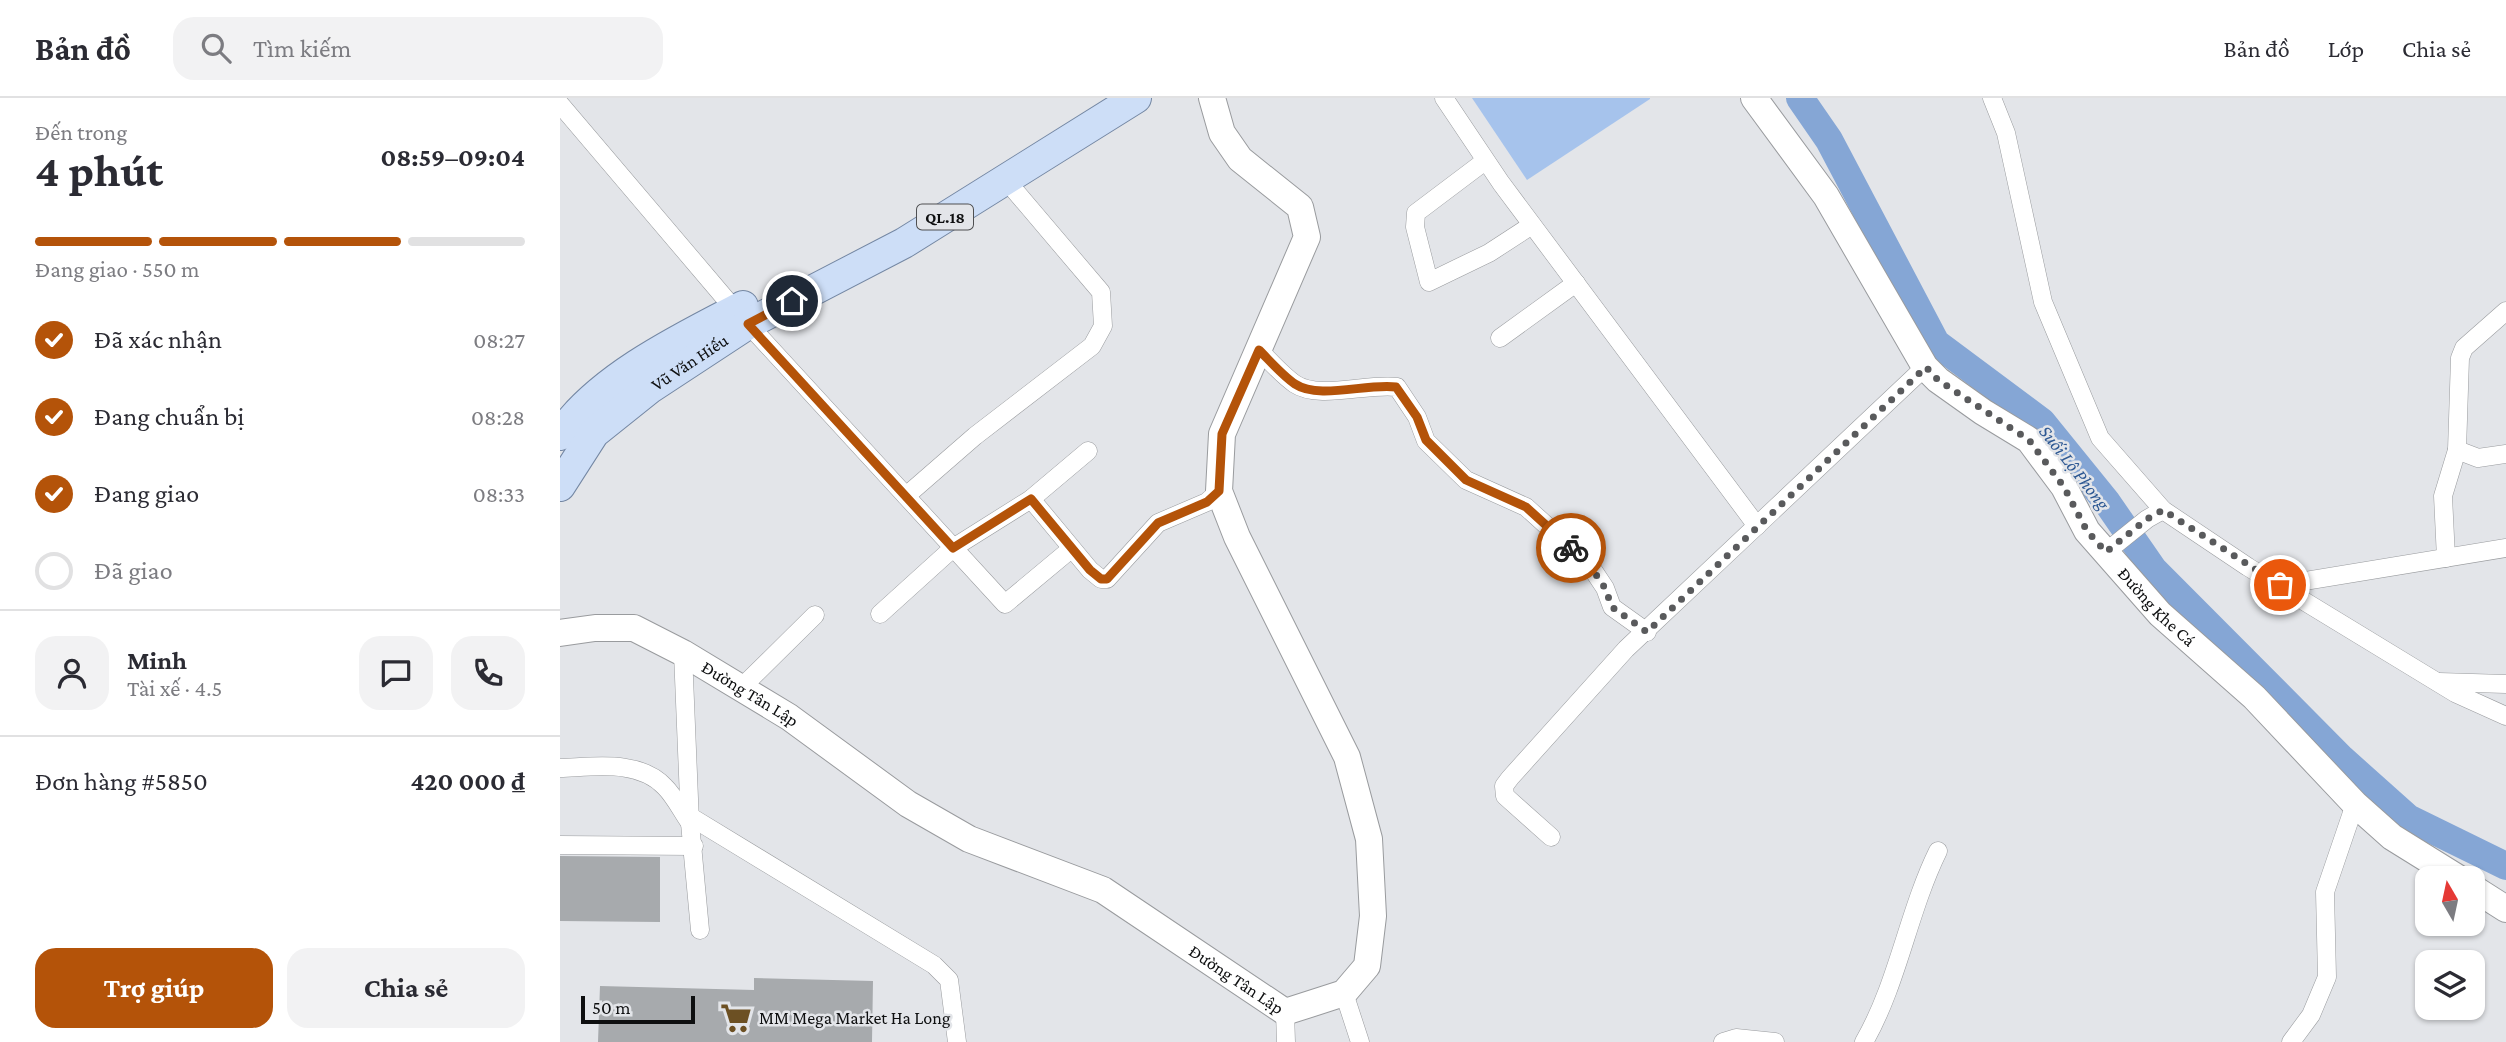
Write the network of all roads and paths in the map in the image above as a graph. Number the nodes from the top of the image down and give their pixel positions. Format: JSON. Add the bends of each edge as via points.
{"nodes":[{"id":1,"x":1108,"y":98,"type":"edge"},
{"id":2,"x":1136,"y":98,"type":"edge"},
{"id":3,"x":1212,"y":98,"type":"edge"},
{"id":4,"x":1444,"y":98,"type":"edge"},
{"id":5,"x":1754,"y":98,"type":"edge"},
{"id":6,"x":1992,"y":98,"type":"edge"},
{"id":7,"x":560,"y":104,"type":"edge"},
{"id":8,"x":1485,"y":161,"type":"junction"},
{"id":9,"x":1005,"y":179,"type":"junction"},
{"id":10,"x":1532,"y":225,"type":"junction"},
{"id":11,"x":1576,"y":284,"type":"junction"},
{"id":12,"x":2506,"y":311,"type":"edge"},
{"id":13,"x":741,"y":317,"type":"junction"},
{"id":14,"x":1500,"y":338,"type":"dead end"},
{"id":15,"x":1259,"y":350,"type":"junction"},
{"id":16,"x":1926,"y":367,"type":"junction"},
{"id":17,"x":560,"y":435,"type":"edge"},
{"id":18,"x":2457,"y":450,"type":"junction"},
{"id":19,"x":1088,"y":451,"type":"dead end"},
{"id":20,"x":2506,"y":454,"type":"edge"},
{"id":21,"x":560,"y":486,"type":"edge"},
{"id":22,"x":1219,"y":491,"type":"junction"},
{"id":23,"x":906,"y":496,"type":"junction"},
{"id":24,"x":1031,"y":499,"type":"junction"},
{"id":25,"x":2163,"y":510,"type":"junction"},
{"id":26,"x":1757,"y":526,"type":"junction"},
{"id":27,"x":2113,"y":547,"type":"junction"},
{"id":28,"x":953,"y":548,"type":"junction"},
{"id":29,"x":2506,"y":548,"type":"edge"},
{"id":30,"x":1071,"y":550,"type":"junction"},
{"id":31,"x":2446,"y":558,"type":"junction"},
{"id":32,"x":2280,"y":585,"type":"junction"},
{"id":33,"x":880,"y":614,"type":"dead end"},
{"id":34,"x":815,"y":615,"type":"dead end"},
{"id":35,"x":1647,"y":632,"type":"junction"},
{"id":36,"x":560,"y":633,"type":"edge"},
{"id":37,"x":683,"y":653,"type":"junction"},
{"id":38,"x":2439,"y":682,"type":"junction"},
{"id":39,"x":2506,"y":684,"type":"edge"},
{"id":40,"x":741,"y":688,"type":"junction"},
{"id":41,"x":2506,"y":716,"type":"edge"},
{"id":42,"x":560,"y":768,"type":"edge"},
{"id":43,"x":2354,"y":804,"type":"junction"},
{"id":44,"x":690,"y":820,"type":"junction"},
{"id":45,"x":1551,"y":837,"type":"dead end"},
{"id":46,"x":560,"y":845,"type":"edge"},
{"id":47,"x":694,"y":846,"type":"junction"},
{"id":48,"x":1938,"y":851,"type":"dead end"},
{"id":49,"x":2439,"y":866,"type":"edge"},
{"id":50,"x":2485,"y":896,"type":"edge"},
{"id":51,"x":2506,"y":909,"type":"edge"},
{"id":52,"x":700,"y":930,"type":"dead end"},
{"id":53,"x":1344,"y":993,"type":"junction"},
{"id":54,"x":1285,"y":1012,"type":"junction"},
{"id":55,"x":1355,"y":1037,"type":"edge"},
{"id":56,"x":957,"y":1042,"type":"edge"},
{"id":57,"x":1286,"y":1042,"type":"edge"},
{"id":58,"x":1723,"y":1042,"type":"edge"},
{"id":59,"x":1775,"y":1042,"type":"edge"},
{"id":60,"x":1864,"y":1042,"type":"edge"},
{"id":61,"x":2291,"y":1042,"type":"edge"}],
"edges":[{"from":1,"to":13,"type":"main road","name":"Vũ Văn Hiếu","number":"QL.18"},
{"from":2,"to":9,"type":"main road","name":"Vũ Văn Hiếu","number":"QL.18"},
{"from":3,"to":15,"type":"street","via":[[1222,132],[1240,159],[1300,208],[1307,237]]},
{"from":4,"to":8,"type":"street"},
{"from":5,"to":16,"type":"street","name":"Đường Khe Cá","via":[[1826,196]]},
{"from":6,"to":25,"type":"street","via":[[2006,133],[2043,302],[2100,438]]},
{"from":7,"to":13,"type":"street"},
{"from":8,"to":10,"type":"street"},
{"from":8,"to":10,"type":"street","via":[[1416,212],[1415,227],[1429,282],[1489,253]]},
{"from":9,"to":13,"type":"main road","name":"Vũ Văn Hiếu","number":"QL.18","via":[[904,243]]},
{"from":9,"to":23,"type":"street","via":[[1101,292],[1103,326],[1092,346]]},
{"from":10,"to":11,"type":"street"},
{"from":11,"to":14,"type":"street"},
{"from":11,"to":26,"type":"street"},
{"from":12,"to":18,"type":"street","via":[[2461,352]]},
{"from":13,"to":17,"type":"main road","name":"Vũ Văn Hiếu","number":"QL.18","via":[[629,371],[596,396]]},
{"from":13,"to":21,"type":"main road","name":"Vũ Văn Hiếu","number":"QL.18","via":[[594,433]]},
{"from":13,"to":23,"type":"street"},
{"from":15,"to":22,"type":"street","via":[[1222,434]]},
{"from":15,"to":35,"type":"street","via":[[1296,384],[1316,391],[1376,384],[1396,387],[1426,440],[1466,480],[1526,507],[1589,564],[1612,607]]},
{"from":16,"to":26,"type":"street"},
{"from":16,"to":27,"type":"street","name":"Đường Khe Cá","via":[[1938,380],[2029,440],[2064,487],[2087,531]]},
{"from":18,"to":20,"type":"street","via":[[2478,458]]},
{"from":18,"to":31,"type":"street","via":[[2443,496]]},
{"from":19,"to":24,"type":"street"},
{"from":22,"to":30,"type":"street","via":[[1207,502],[1158,523],[1107,579],[1095,575]]},
{"from":22,"to":53,"type":"street","via":[[1237,537],[1347,757],[1369,839],[1373,916],[1367,967]]},
{"from":23,"to":28,"type":"street"},
{"from":24,"to":28,"type":"street"},
{"from":24,"to":30,"type":"street"},
{"from":25,"to":27,"type":"street"},
{"from":25,"to":32,"type":"street"},
{"from":26,"to":35,"type":"street"},
{"from":27,"to":43,"type":"street","name":"Đường Khe Cá","via":[[2160,614],[2254,697]]},
{"from":28,"to":30,"type":"street","via":[[1004,604]]},
{"from":28,"to":33,"type":"street"},
{"from":29,"to":31,"type":"street"},
{"from":31,"to":32,"type":"street"},
{"from":32,"to":38,"type":"street"},
{"from":34,"to":40,"type":"street"},
{"from":35,"to":45,"type":"street","via":[[1602,675],[1504,786],[1505,796]]},
{"from":36,"to":37,"type":"street","name":"Đường Tân Lập","via":[[634,628]]},
{"from":37,"to":40,"type":"street","name":"Đường Tân Lập"},
{"from":37,"to":44,"type":"street"},
{"from":38,"to":39,"type":"street"},
{"from":38,"to":41,"type":"street"},
{"from":40,"to":54,"type":"street","name":"Đường Tân Lập","via":[[789,717],[908,804],[969,839],[1103,890]]},
{"from":42,"to":44,"type":"street","via":[[627,768],[646,773],[665,787]]},
{"from":43,"to":49,"type":"street","name":"Đường Khe Cá","via":[[2392,837]]},
{"from":43,"to":61,"type":"street","via":[[2325,892],[2327,977],[2311,1015]]},
{"from":44,"to":47,"type":"street"},
{"from":44,"to":56,"type":"street","via":[[934,965],[948,980]]},
{"from":46,"to":47,"type":"street"},
{"from":47,"to":52,"type":"street"},
{"from":48,"to":60,"type":"street","via":[[1885,999]]},
{"from":50,"to":51,"type":"street"},
{"from":53,"to":54,"type":"street","name":"Đường Tân Lập"},
{"from":53,"to":55,"type":"street"},
{"from":54,"to":57,"type":"street"},
{"from":58,"to":59,"type":"street","via":[[1735,1038]]}]}
